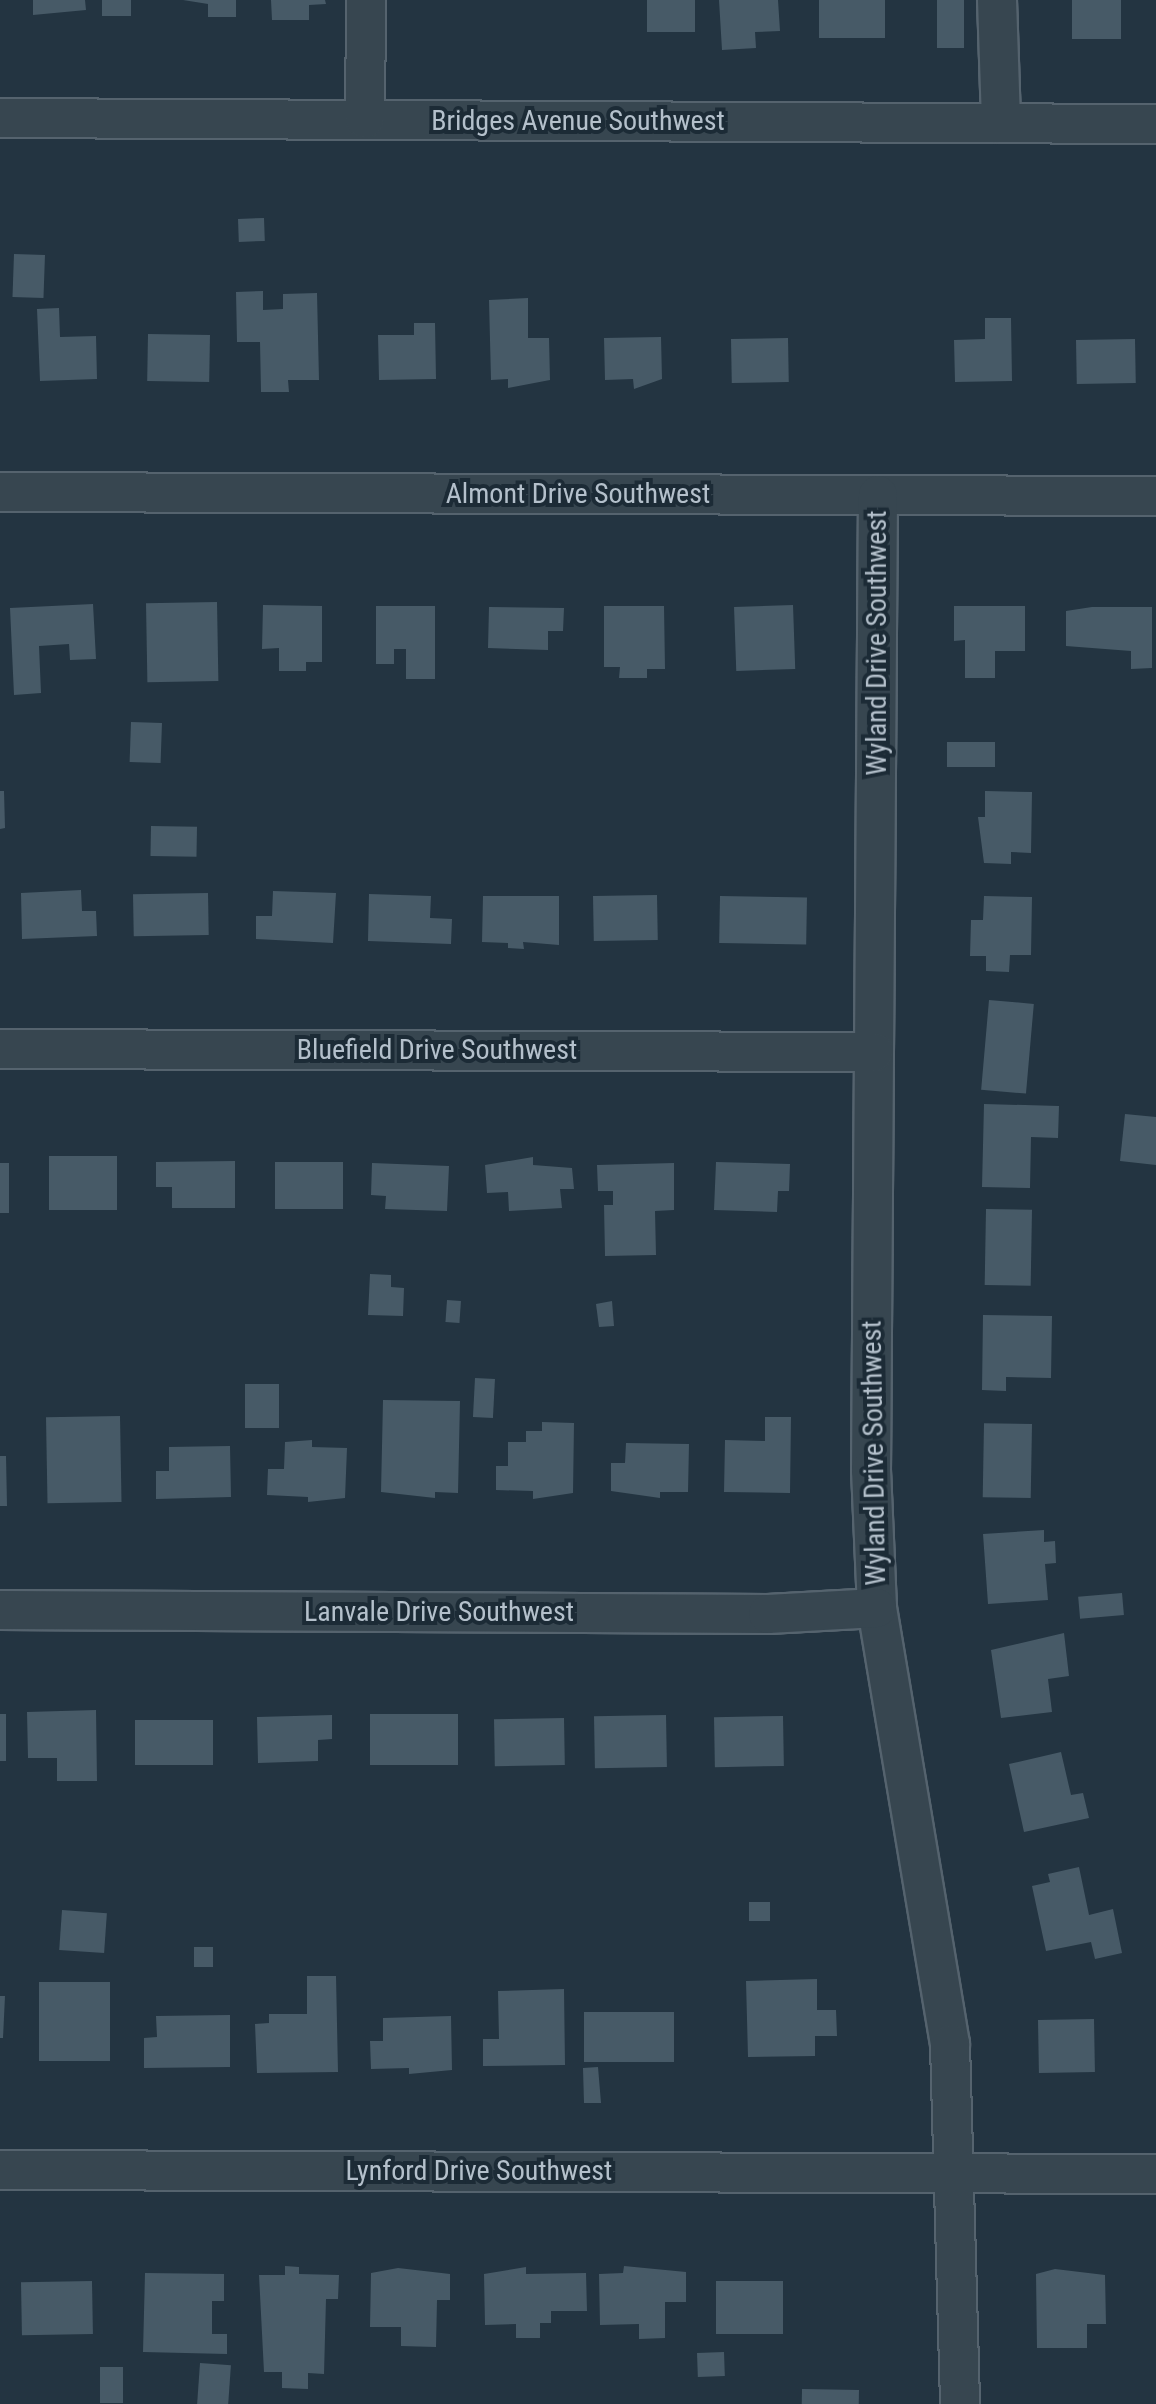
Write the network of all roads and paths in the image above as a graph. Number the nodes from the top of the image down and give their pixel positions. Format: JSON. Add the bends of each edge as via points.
{"nodes":[{"id":1,"x":366,"y":0,"type":"edge"},
{"id":2,"x":997,"y":0,"type":"edge"},
{"id":3,"x":0,"y":118,"type":"edge"},
{"id":4,"x":365,"y":120,"type":"junction"},
{"id":5,"x":1001,"y":123,"type":"junction"},
{"id":6,"x":1156,"y":124,"type":"edge"},
{"id":7,"x":0,"y":492,"type":"edge"},
{"id":8,"x":878,"y":495,"type":"junction"},
{"id":9,"x":1156,"y":496,"type":"edge"},
{"id":10,"x":0,"y":1049,"type":"edge"},
{"id":11,"x":874,"y":1052,"type":"junction"},
{"id":12,"x":877,"y":1608,"type":"junction"},
{"id":13,"x":0,"y":1610,"type":"edge"},
{"id":14,"x":0,"y":2170,"type":"edge"},
{"id":15,"x":958,"y":2173,"type":"junction"},
{"id":16,"x":1156,"y":2174,"type":"edge"},
{"id":17,"x":960,"y":2404,"type":"edge"}],
"edges":[{"from":1,"to":4,"type":"street"},
{"from":2,"to":5,"type":"street"},
{"from":3,"to":4,"type":"street","name":"Bridges Avenue Southwest"},
{"from":4,"to":5,"type":"street","name":"Bridges Avenue Southwest"},
{"from":5,"to":6,"type":"street","name":"Bridges Avenue Southwest"},
{"from":7,"to":8,"type":"street","name":"Almont Drive Southwest"},
{"from":8,"to":9,"type":"street","name":"Almont Drive Southwest"},
{"from":8,"to":11,"type":"street","name":"Wyland Drive Southwest"},
{"from":10,"to":11,"type":"street","name":"Bluefield Drive Southwest"},
{"from":11,"to":12,"type":"street","name":"Wyland Drive Southwest","via":[[871,1470]]},
{"from":12,"to":13,"type":"street","name":"Lanvale Drive Southwest","via":[[768,1614]]},
{"from":12,"to":15,"type":"street","name":"Wyland Drive Southwest","via":[[950,2044]]},
{"from":14,"to":15,"type":"street","name":"Lynford Drive Southwest"},
{"from":15,"to":16,"type":"street","name":"Lynford Drive Southwest"},
{"from":15,"to":17,"type":"street","name":"Wyland Drive Southwest"}]}
